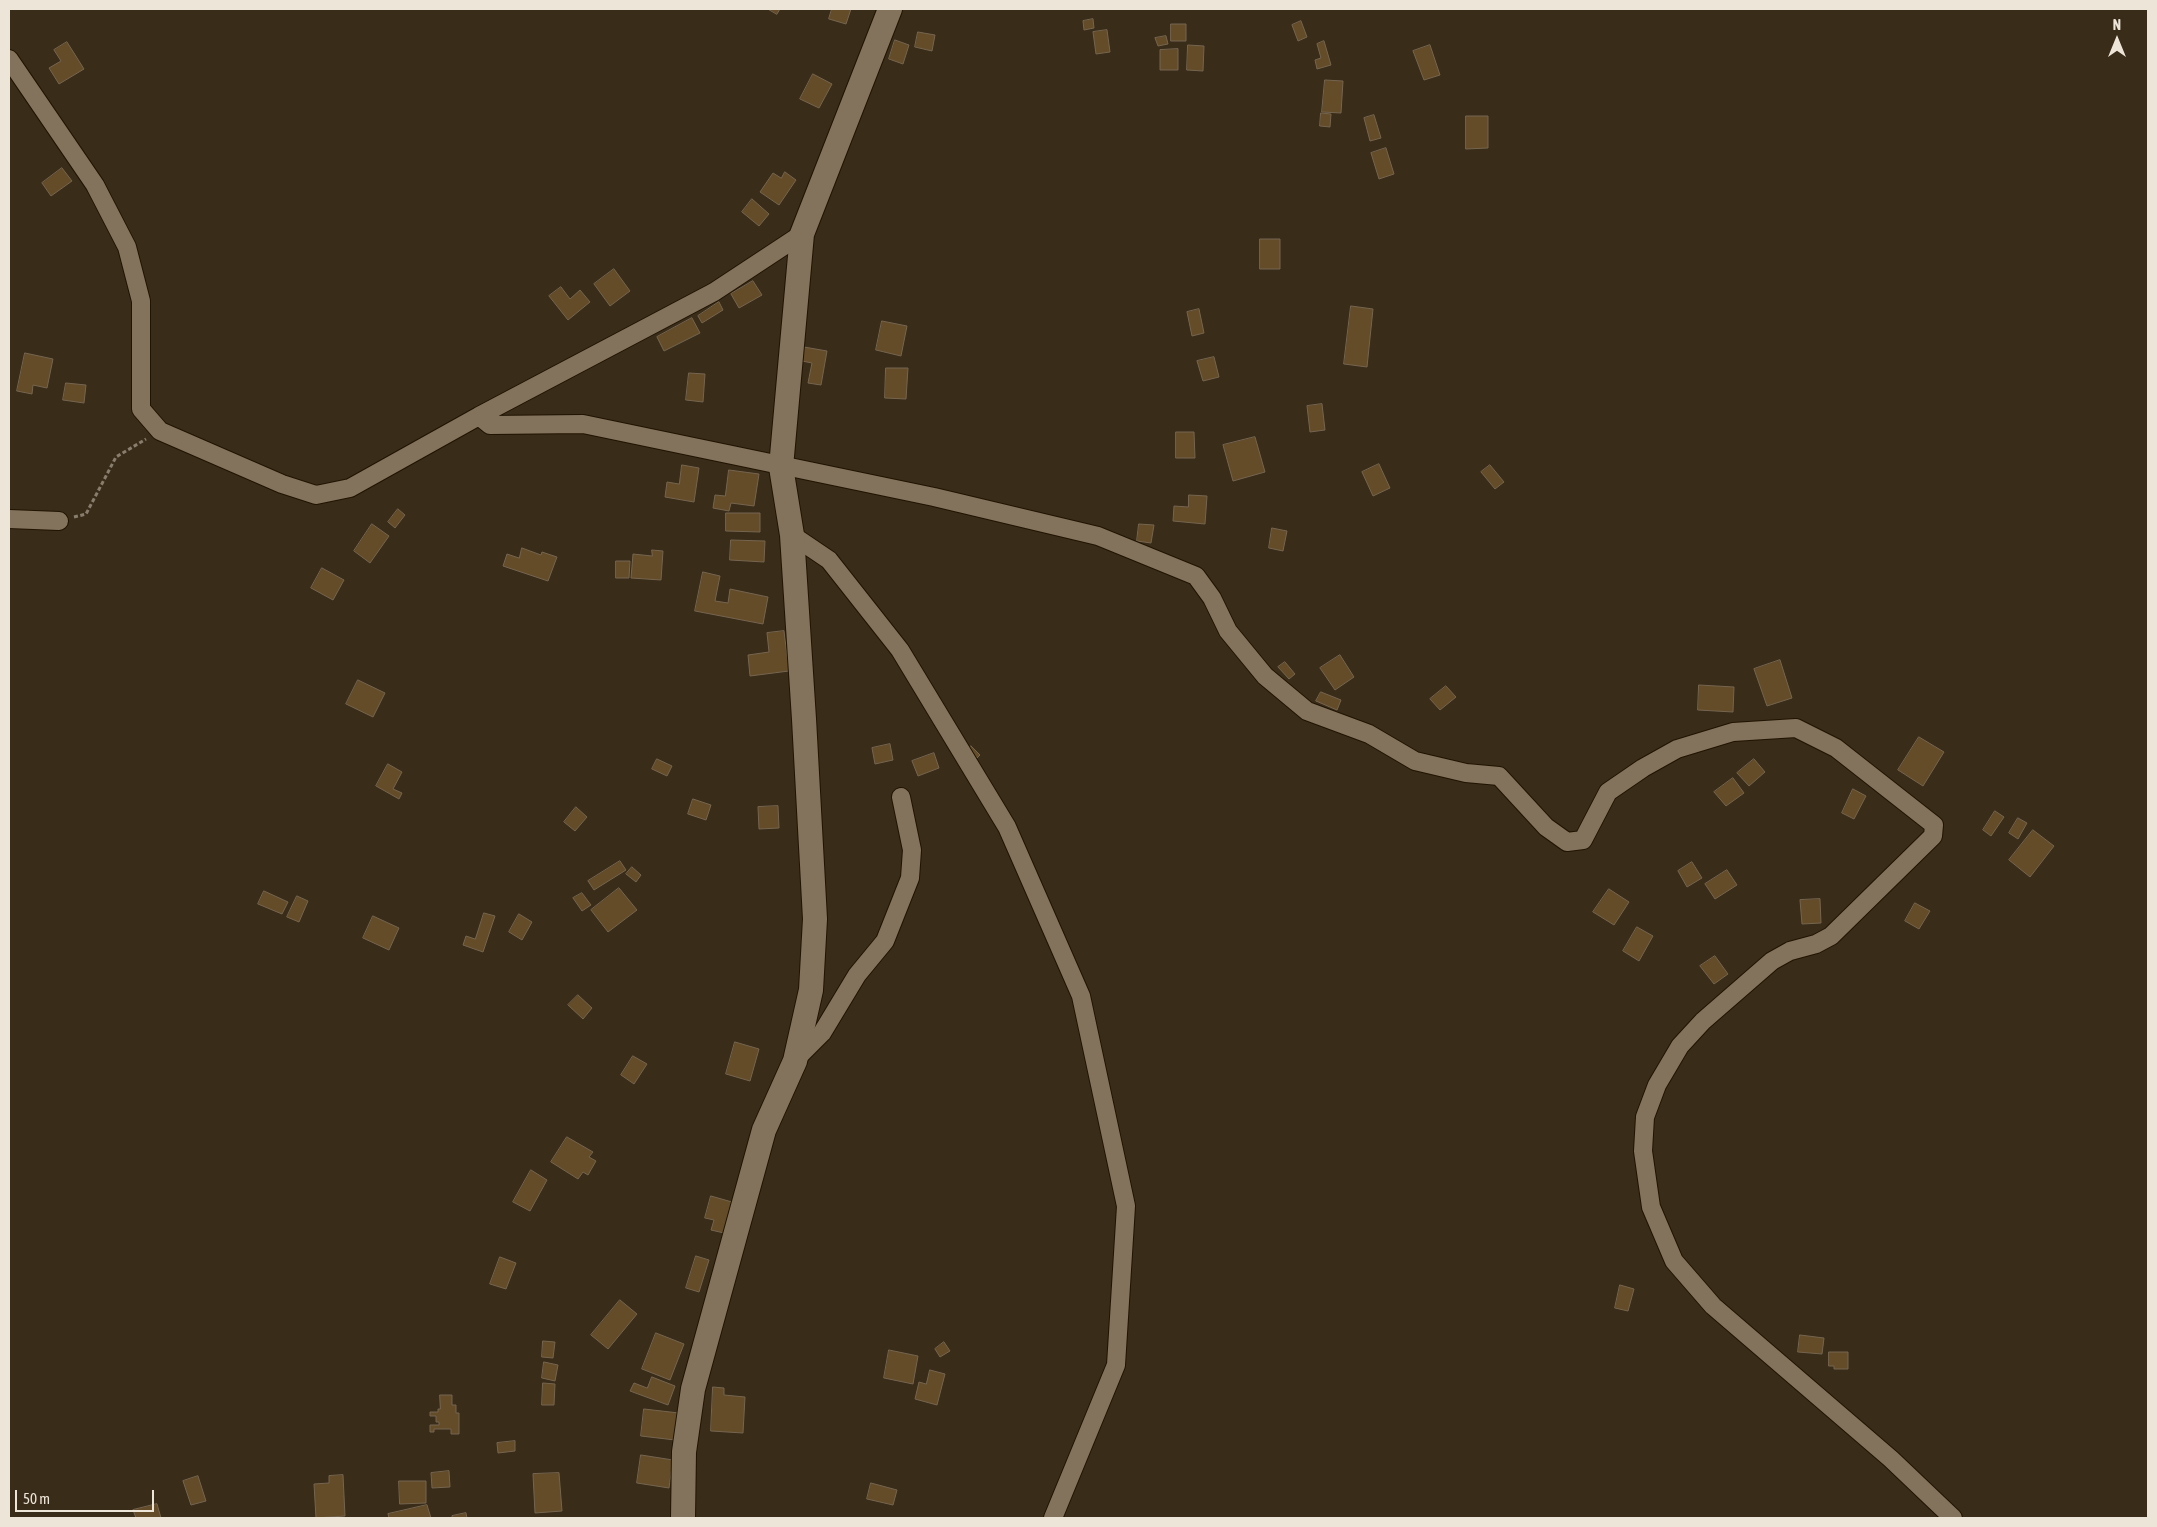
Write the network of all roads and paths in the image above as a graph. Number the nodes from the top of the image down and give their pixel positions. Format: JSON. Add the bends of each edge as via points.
{"nodes":[{"id":1,"x":890,"y":9,"type":"edge"},
{"id":2,"x":9,"y":59,"type":"edge"},
{"id":3,"x":802,"y":234,"type":"junction"},
{"id":4,"x":479,"y":416,"type":"junction"},
{"id":5,"x":160,"y":431,"type":"junction"},
{"id":6,"x":781,"y":467,"type":"junction"},
{"id":7,"x":9,"y":519,"type":"edge"},
{"id":8,"x":59,"y":521,"type":"joint"},
{"id":9,"x":792,"y":535,"type":"junction"},
{"id":10,"x":900,"y":796,"type":"dead end"},
{"id":11,"x":794,"y":1061,"type":"junction"},
{"id":12,"x":683,"y":1518,"type":"edge"},
{"id":13,"x":1053,"y":1518,"type":"edge"},
{"id":14,"x":1953,"y":1518,"type":"edge"}],
"edges":[{"from":1,"to":3,"type":"street"},
{"from":2,"to":5,"type":"street","via":[[95,185],[127,247],[141,301],[141,409]]},
{"from":3,"to":4,"type":"street","via":[[714,292]]},
{"from":3,"to":6,"type":"street"},
{"from":4,"to":5,"type":"street","via":[[350,488],[316,495],[282,484]]},
{"from":4,"to":6,"type":"street","via":[[490,425],[583,424]]},
{"from":5,"to":8,"type":"path","via":[[116,457],[86,514]]},
{"from":6,"to":9,"type":"street"},
{"from":6,"to":14,"type":"street","via":[[934,497],[1098,536],[1196,576],[1212,598],[1228,631],[1265,676],[1307,711],[1369,734],[1415,761],[1466,773],[1499,776],[1546,827],[1567,842],[1583,840],[1608,792],[1677,749],[1733,732],[1796,728],[1836,748],[1934,825],[1933,836],[1831,936],[1772,960],[1703,1021],[1680,1046],[1657,1085],[1645,1118],[1643,1151],[1651,1207],[1674,1261],[1713,1306]]},
{"from":7,"to":8,"type":"street"},
{"from":9,"to":11,"type":"street","via":[[815,919],[811,990]]},
{"from":9,"to":13,"type":"street","via":[[829,560],[900,650],[1006,827],[1082,996],[1126,1206],[1116,1365]]},
{"from":10,"to":11,"type":"street","via":[[912,850],[910,878],[900,905],[885,942],[857,975],[822,1033]]},
{"from":11,"to":12,"type":"street","via":[[764,1130],[693,1388],[684,1452]]}]}
